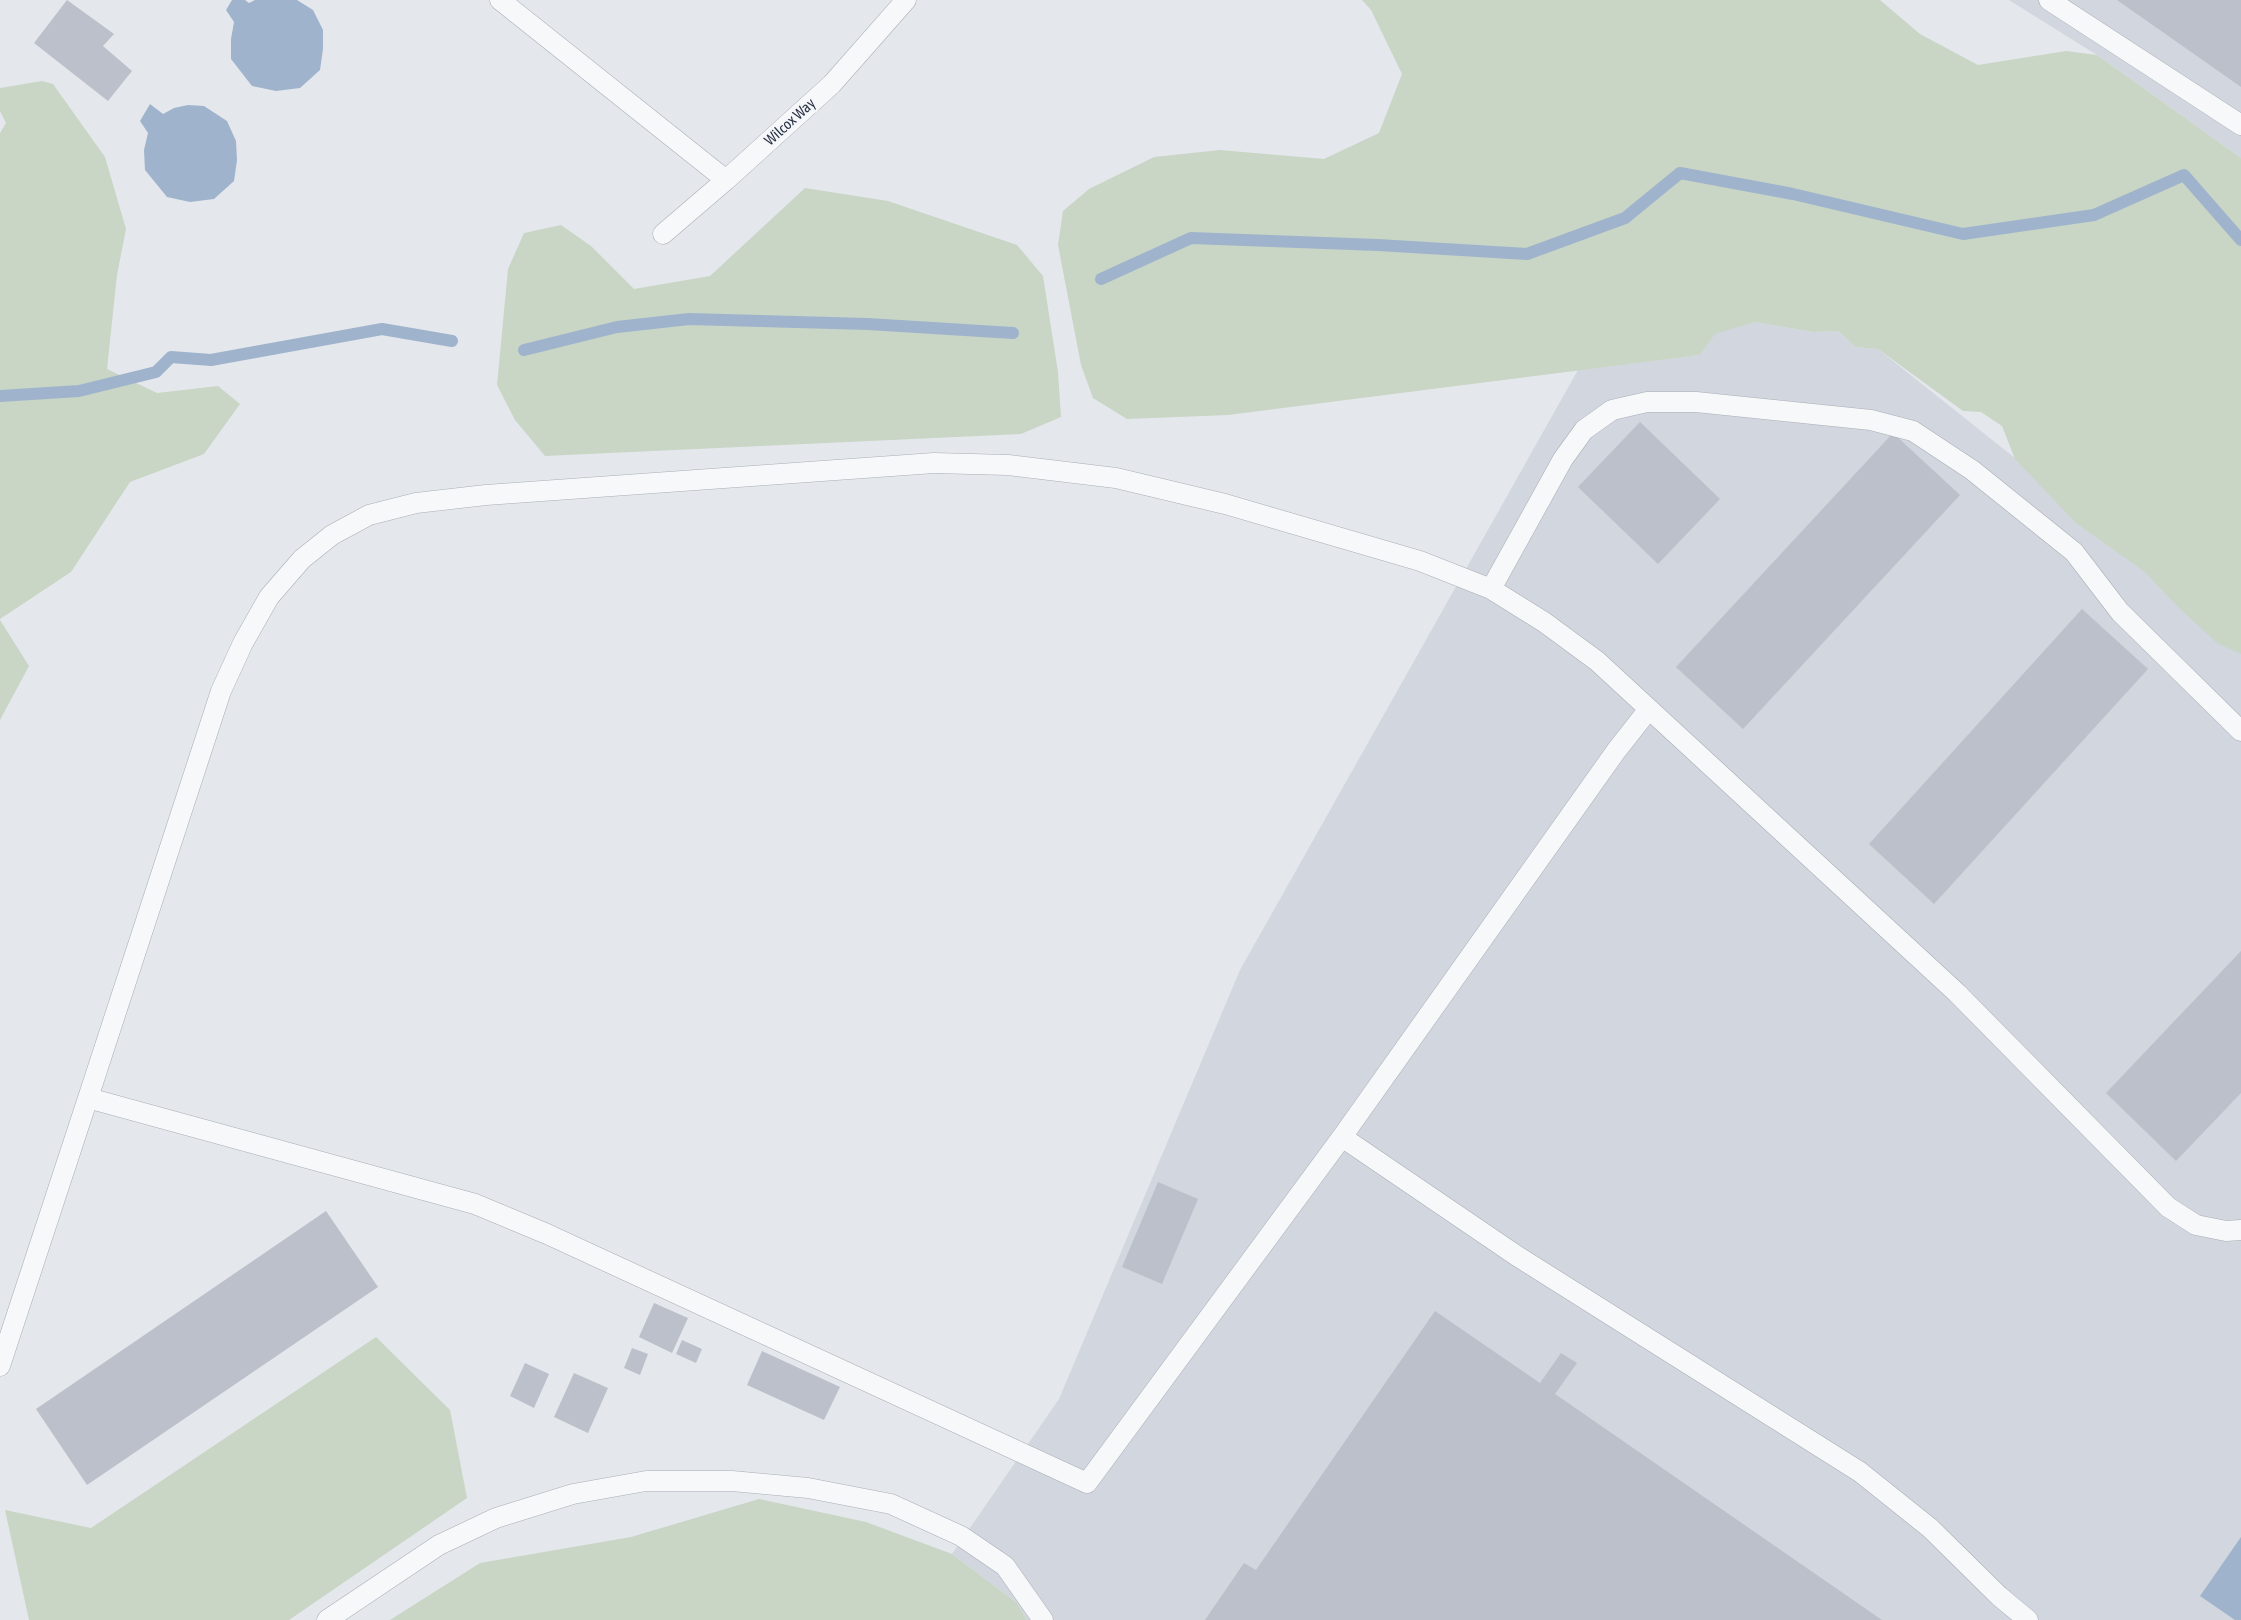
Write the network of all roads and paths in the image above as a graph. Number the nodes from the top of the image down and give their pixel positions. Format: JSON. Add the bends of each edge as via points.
{"nodes":[{"id":1,"x":500,"y":0,"type":"edge"},
{"id":2,"x":906,"y":0,"type":"edge"},
{"id":3,"x":2049,"y":0,"type":"edge"},
{"id":4,"x":2241,"y":125,"type":"edge"},
{"id":5,"x":726,"y":180,"type":"junction"},
{"id":6,"x":663,"y":234,"type":"dead end"},
{"id":7,"x":1491,"y":589,"type":"junction"},
{"id":8,"x":1649,"y":708,"type":"junction"},
{"id":9,"x":2241,"y":731,"type":"edge"},
{"id":10,"x":88,"y":1098,"type":"junction"},
{"id":11,"x":1342,"y":1137,"type":"junction"},
{"id":12,"x":2241,"y":1230,"type":"edge"},
{"id":13,"x":0,"y":1366,"type":"edge"},
{"id":14,"x":327,"y":1620,"type":"edge"},
{"id":15,"x":1042,"y":1620,"type":"edge"},
{"id":16,"x":2028,"y":1620,"type":"edge"}],
"edges":[{"from":1,"to":5,"type":"lane"},
{"from":2,"to":5,"type":"lane","name":"Wilcox Way","via":[[832,84]]},
{"from":3,"to":4,"type":"lane"},
{"from":5,"to":6,"type":"lane","name":"Wilcox Way"},
{"from":7,"to":8,"type":"lane","via":[[1597,661]]},
{"from":7,"to":9,"type":"lane","via":[[1563,459],[1584,430],[1612,410],[1647,402],[1696,402],[1871,420],[1913,431],[1972,470],[2074,552],[2120,612]]},
{"from":7,"to":10,"type":"lane","via":[[1420,561],[1224,504],[1116,478],[1008,465],[934,463],[486,495],[416,503],[369,515],[332,535],[302,559],[269,597],[243,643],[221,691]]},
{"from":8,"to":11,"type":"lane"},
{"from":8,"to":12,"type":"lane","via":[[1957,993],[2168,1207],[2196,1226]]},
{"from":10,"to":11,"type":"lane","via":[[474,1204],[548,1234],[1087,1483]]},
{"from":10,"to":13,"type":"lane"},
{"from":11,"to":16,"type":"lane","via":[[1517,1256],[1860,1472],[1930,1528]]},
{"from":14,"to":15,"type":"lane","via":[[439,1545],[496,1518],[573,1494],[646,1481],[732,1481],[808,1488],[891,1504],[961,1536],[1005,1566]]}]}
